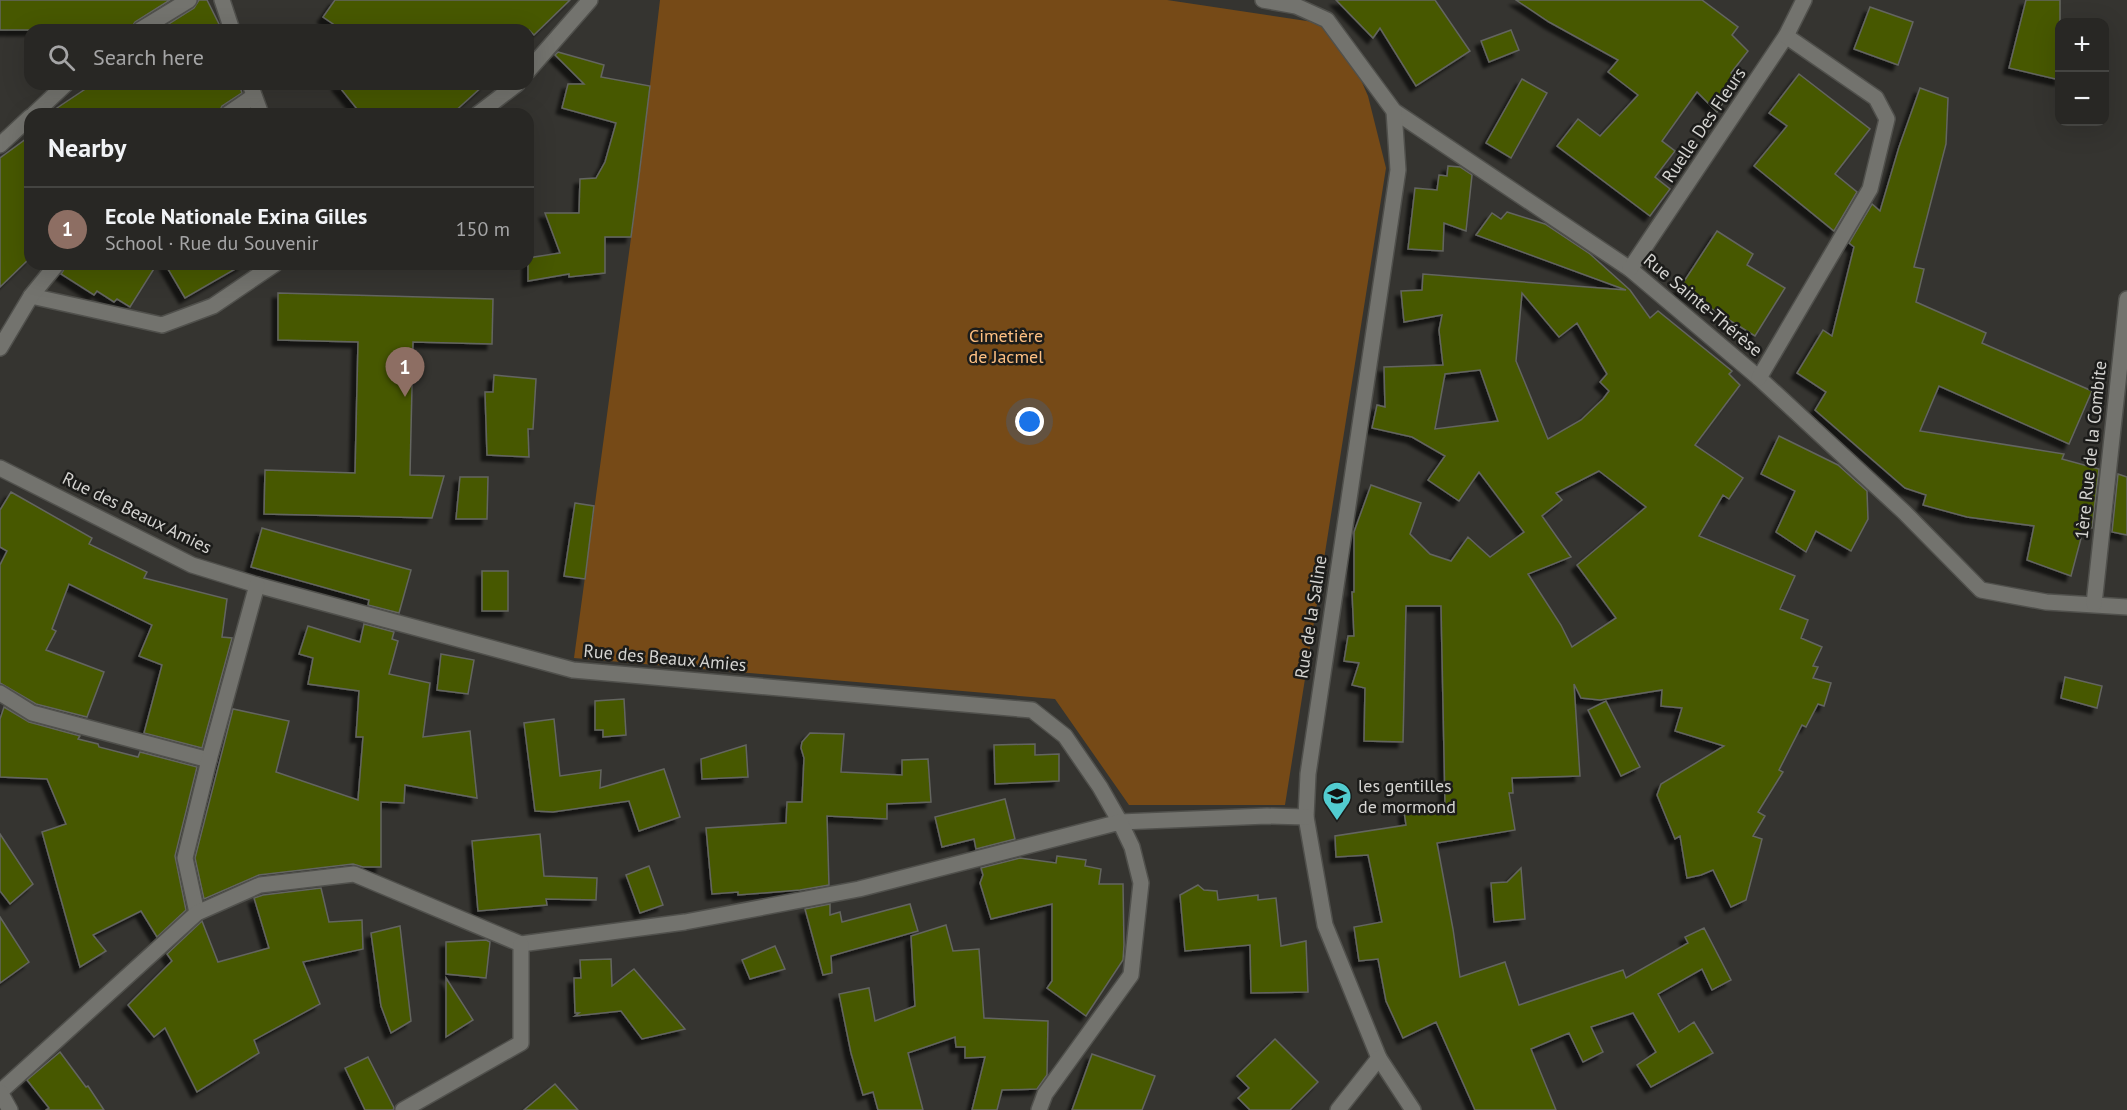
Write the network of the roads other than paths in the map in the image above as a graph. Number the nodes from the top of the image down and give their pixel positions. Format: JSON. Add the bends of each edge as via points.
{"nodes":[{"id":1,"x":189,"y":0,"type":"edge"},
{"id":2,"x":222,"y":0,"type":"edge"},
{"id":3,"x":590,"y":0,"type":"edge"},
{"id":4,"x":1263,"y":0,"type":"edge"},
{"id":5,"x":1803,"y":0,"type":"edge"},
{"id":6,"x":1295,"y":3,"type":"edge"},
{"id":7,"x":150,"y":24,"type":"edge"},
{"id":8,"x":230,"y":24,"type":"edge"},
{"id":9,"x":1786,"y":36,"type":"junction"},
{"id":10,"x":534,"y":64,"type":"edge"},
{"id":11,"x":60,"y":90,"type":"edge"},
{"id":12,"x":252,"y":90,"type":"edge"},
{"id":13,"x":509,"y":90,"type":"edge"},
{"id":14,"x":40,"y":108,"type":"edge"},
{"id":15,"x":234,"y":108,"type":"edge"},
{"id":16,"x":259,"y":108,"type":"edge"},
{"id":17,"x":486,"y":108,"type":"edge"},
{"id":18,"x":1394,"y":111,"type":"junction"},
{"id":19,"x":24,"y":123,"type":"edge"},
{"id":20,"x":0,"y":145,"type":"edge"},
{"id":21,"x":1630,"y":269,"type":"junction"},
{"id":22,"x":52,"y":270,"type":"edge"},
{"id":23,"x":266,"y":270,"type":"edge"},
{"id":24,"x":31,"y":296,"type":"junction"},
{"id":25,"x":2127,"y":299,"type":"edge"},
{"id":26,"x":2,"y":340,"type":"edge"},
{"id":27,"x":1759,"y":378,"type":"junction"},
{"id":28,"x":2120,"y":430,"type":"edge"},
{"id":29,"x":0,"y":468,"type":"edge"},
{"id":30,"x":257,"y":585,"type":"junction"},
{"id":31,"x":2094,"y":604,"type":"junction"},
{"id":32,"x":2127,"y":607,"type":"edge"},
{"id":33,"x":0,"y":693,"type":"edge"},
{"id":34,"x":209,"y":760,"type":"junction"},
{"id":35,"x":1306,"y":817,"type":"junction"},
{"id":36,"x":1120,"y":822,"type":"junction"},
{"id":37,"x":197,"y":913,"type":"junction"},
{"id":38,"x":520,"y":944,"type":"junction"},
{"id":39,"x":1379,"y":1058,"type":"junction"},
{"id":40,"x":0,"y":1092,"type":"edge"},
{"id":41,"x":10,"y":1110,"type":"edge"},
{"id":42,"x":403,"y":1110,"type":"edge"},
{"id":43,"x":1039,"y":1110,"type":"edge"},
{"id":44,"x":1338,"y":1110,"type":"edge"},
{"id":45,"x":1413,"y":1110,"type":"edge"}],
"edges":[{"from":1,"to":7,"type":"street"},
{"from":2,"to":8,"type":"street"},
{"from":3,"to":10,"type":"street"},
{"from":4,"to":6,"type":"street","name":"Rue Sainte-Thérèse"},
{"from":5,"to":9,"type":"street","name":"Ruelle Des Fleurs"},
{"from":6,"to":18,"type":"street","name":"Rue Sainte-Thérèse","via":[[1327,20]]},
{"from":9,"to":21,"type":"street","name":"Ruelle Des Fleurs"},
{"from":9,"to":27,"type":"street","via":[[1876,98],[1887,119],[1870,189]]},
{"from":11,"to":14,"type":"street"},
{"from":12,"to":15,"type":"street"},
{"from":12,"to":16,"type":"street"},
{"from":13,"to":17,"type":"street"},
{"from":18,"to":21,"type":"street","name":"Rue Sainte-Thérèse"},
{"from":18,"to":35,"type":"street","name":"Rue de la Saline","via":[[1398,170],[1308,774]]},
{"from":19,"to":20,"type":"street"},
{"from":21,"to":27,"type":"street","name":"Rue Sainte-Thérèse"},
{"from":22,"to":24,"type":"street"},
{"from":23,"to":24,"type":"street","via":[[213,306],[162,325]]},
{"from":24,"to":26,"type":"street"},
{"from":25,"to":28,"type":"street","name":"1ère Rue de la Combite"},
{"from":27,"to":31,"type":"street","name":"Rue Sainte-Thérèse","via":[[1904,512],[1981,590],[2046,602]]},
{"from":28,"to":31,"type":"street","name":"1ère Rue de la Combite"},
{"from":29,"to":30,"type":"street","name":"Rue des Beaux Amies","via":[[192,565]]},
{"from":30,"to":34,"type":"street"},
{"from":30,"to":36,"type":"street","name":"Rue des Beaux Amies","via":[[573,670],[1032,710],[1065,736]]},
{"from":31,"to":32,"type":"street","name":"Rue Sainte-Thérèse"},
{"from":33,"to":34,"type":"street","via":[[32,713]]},
{"from":34,"to":37,"type":"street","via":[[185,858]]},
{"from":35,"to":36,"type":"street"},
{"from":35,"to":39,"type":"street","name":"Rue de la Saline","via":[[1325,925]]},
{"from":36,"to":38,"type":"street","via":[[859,890],[686,922]]},
{"from":36,"to":43,"type":"street","name":"Rue des Beaux Amies","via":[[1141,883],[1131,975],[1045,1094]]},
{"from":37,"to":38,"type":"street","via":[[260,885],[354,874]]},
{"from":37,"to":40,"type":"street"},
{"from":38,"to":42,"type":"street","via":[[521,1043]]},
{"from":39,"to":44,"type":"street"},
{"from":39,"to":45,"type":"street","name":"Rue de la Saline"},
{"from":40,"to":41,"type":"street"}]}
